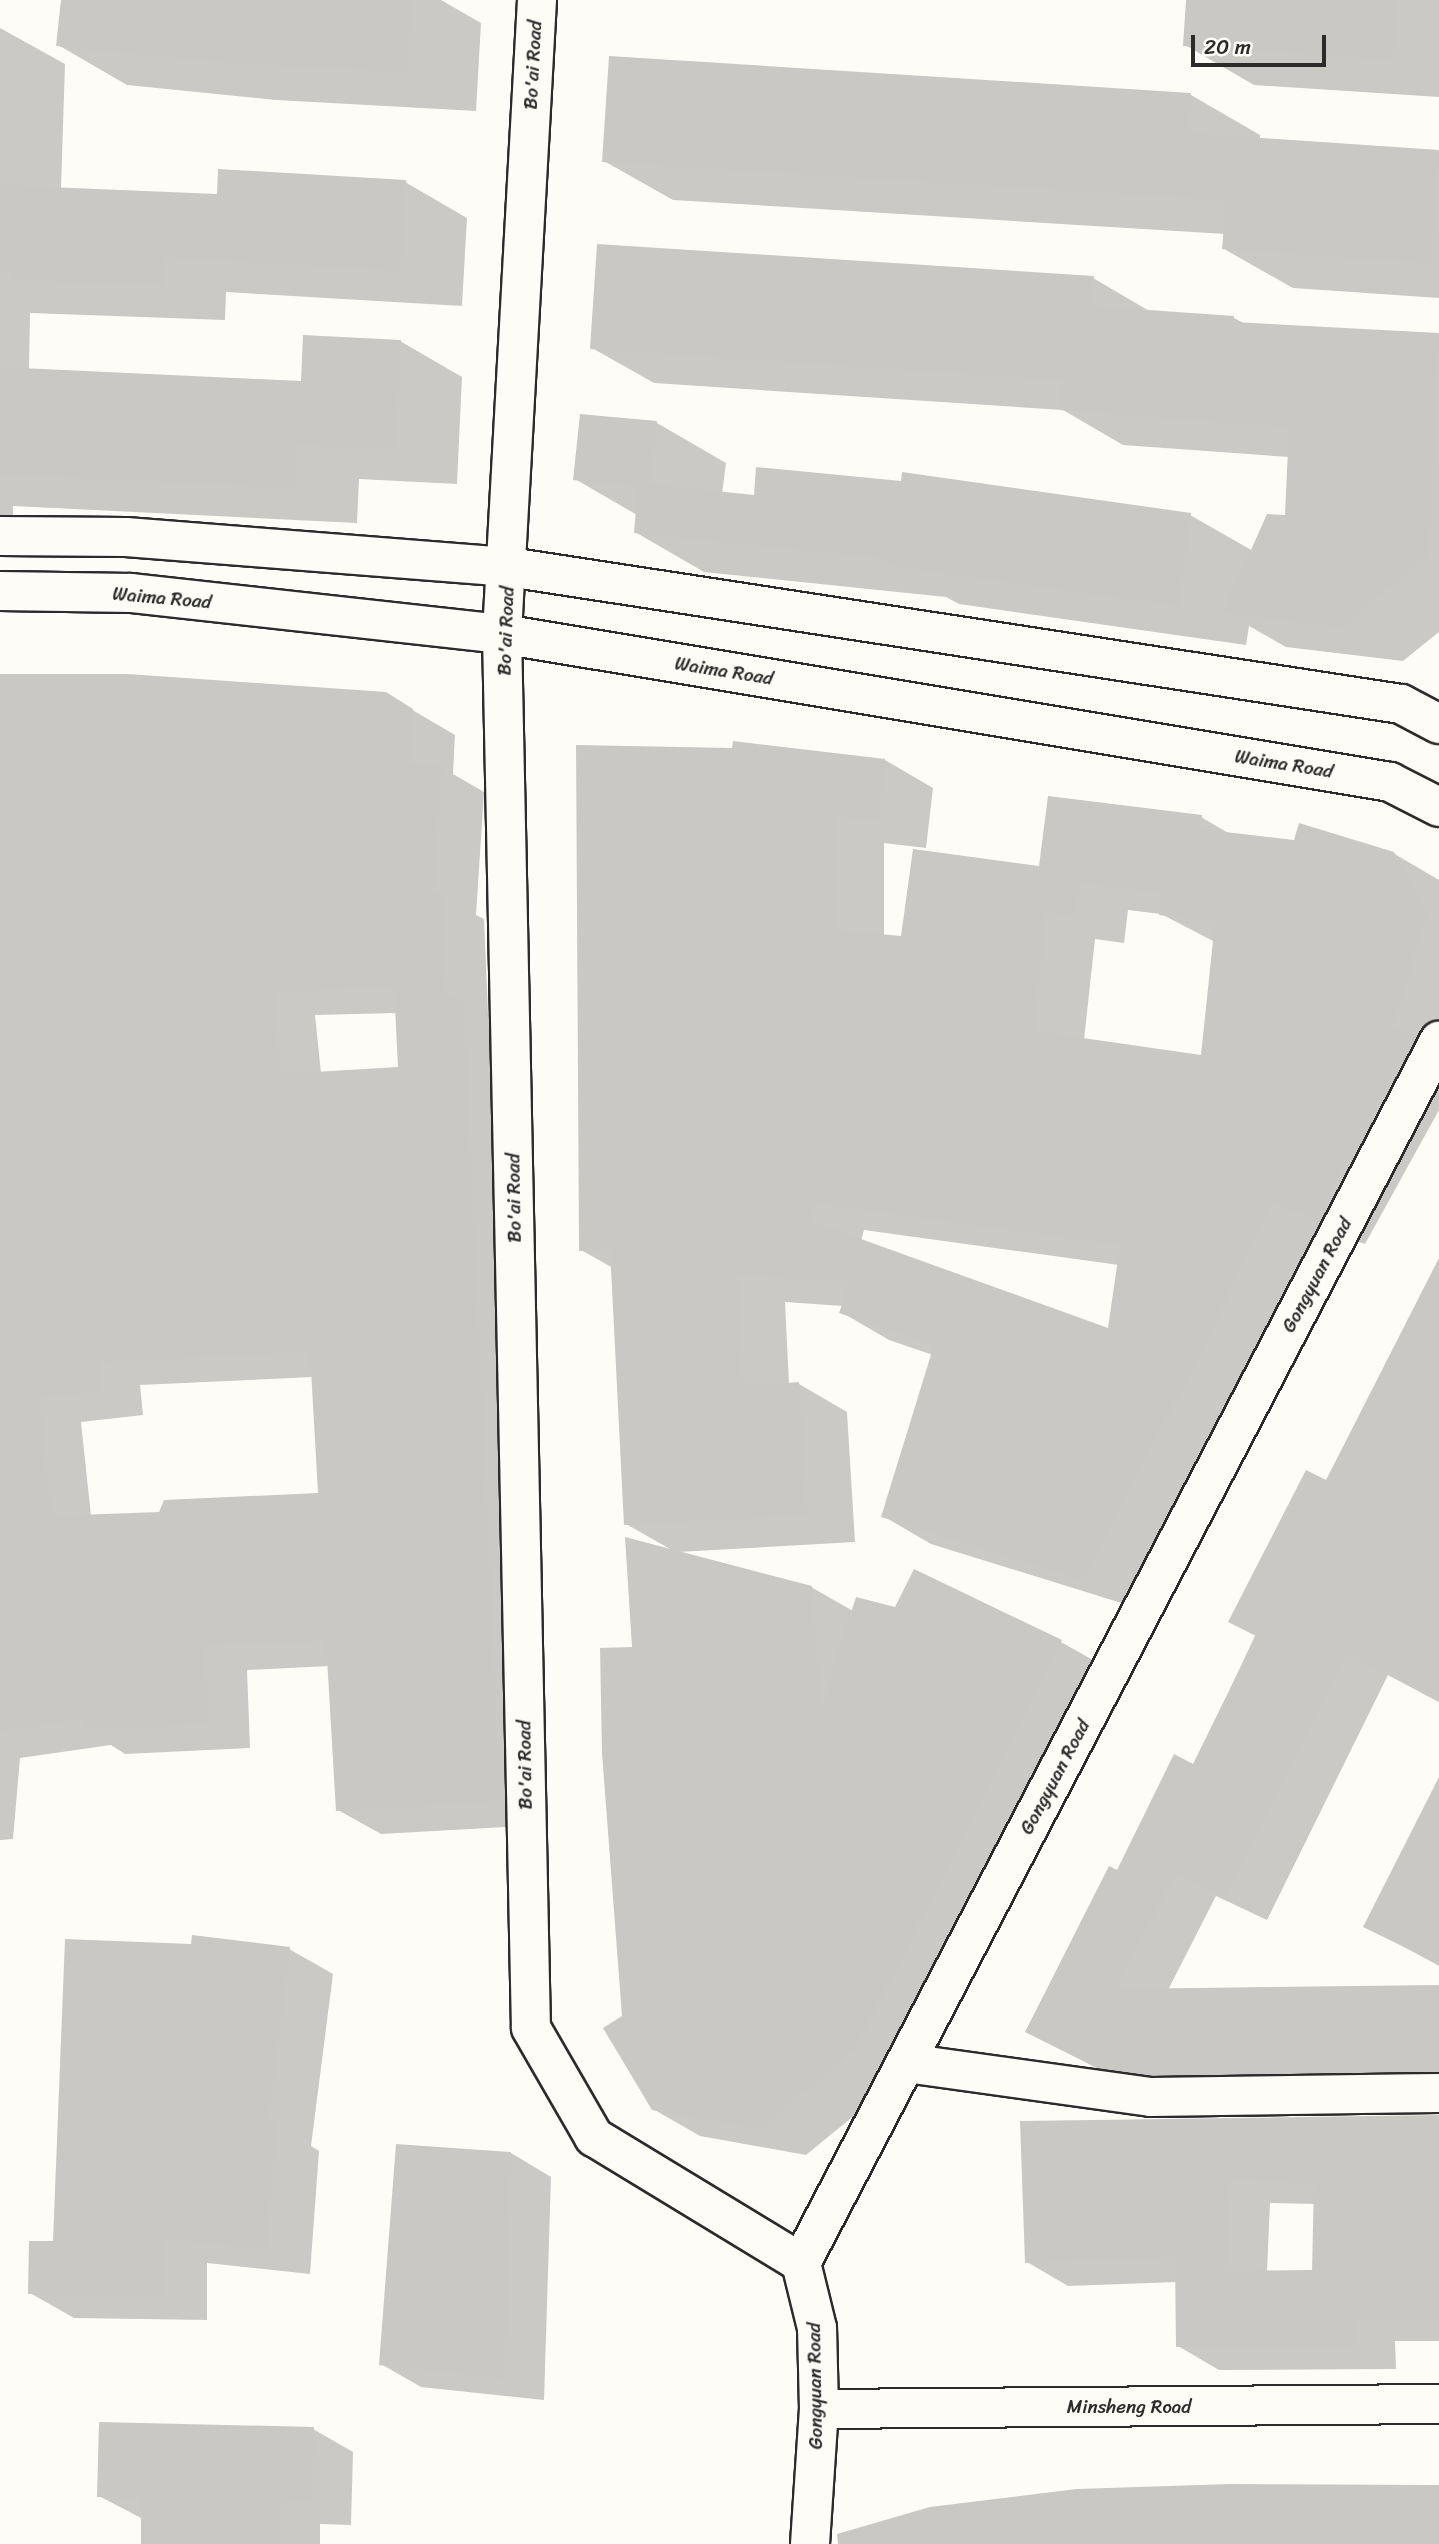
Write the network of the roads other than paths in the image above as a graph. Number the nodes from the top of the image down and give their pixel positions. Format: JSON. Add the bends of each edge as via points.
{"nodes":[{"id":1,"x":537,"y":0,"type":"edge"},
{"id":2,"x":0,"y":536,"type":"edge"},
{"id":3,"x":509,"y":567,"type":"junction"},
{"id":4,"x":0,"y":591,"type":"edge"},
{"id":5,"x":502,"y":634,"type":"junction"},
{"id":6,"x":1439,"y":724,"type":"edge"},
{"id":7,"x":1439,"y":807,"type":"edge"},
{"id":8,"x":1439,"y":1041,"type":"edge"},
{"id":9,"x":906,"y":2063,"type":"junction"},
{"id":10,"x":1439,"y":2093,"type":"edge"},
{"id":11,"x":802,"y":2263,"type":"junction"},
{"id":12,"x":1439,"y":2404,"type":"edge"},
{"id":13,"x":819,"y":2409,"type":"junction"},
{"id":14,"x":810,"y":2544,"type":"edge"}],
"edges":[{"from":1,"to":3,"type":"street","name":"Bo'ai Road"},
{"from":2,"to":3,"type":"street","via":[[126,537]]},
{"from":3,"to":5,"type":"street","name":"Bo'ai Road"},
{"from":3,"to":6,"type":"street","via":[[1401,704]]},
{"from":4,"to":5,"type":"street","name":"Waima Road","via":[[131,593]]},
{"from":5,"to":7,"type":"street","name":"Waima Road","via":[[1390,782]]},
{"from":5,"to":11,"type":"street","name":"Bo'ai Road","via":[[531,2028],[594,2137]]},
{"from":8,"to":9,"type":"street","name":"Gongyuan Road"},
{"from":9,"to":10,"type":"street","via":[[1151,2097]]},
{"from":9,"to":11,"type":"street","name":"Gongyuan Road"},
{"from":11,"to":13,"type":"street","name":"Gongyuan Road","via":[[817,2328]]},
{"from":12,"to":13,"type":"street","name":"Minsheng Road"},
{"from":13,"to":14,"type":"street","name":"Gongyuan Road"}]}
